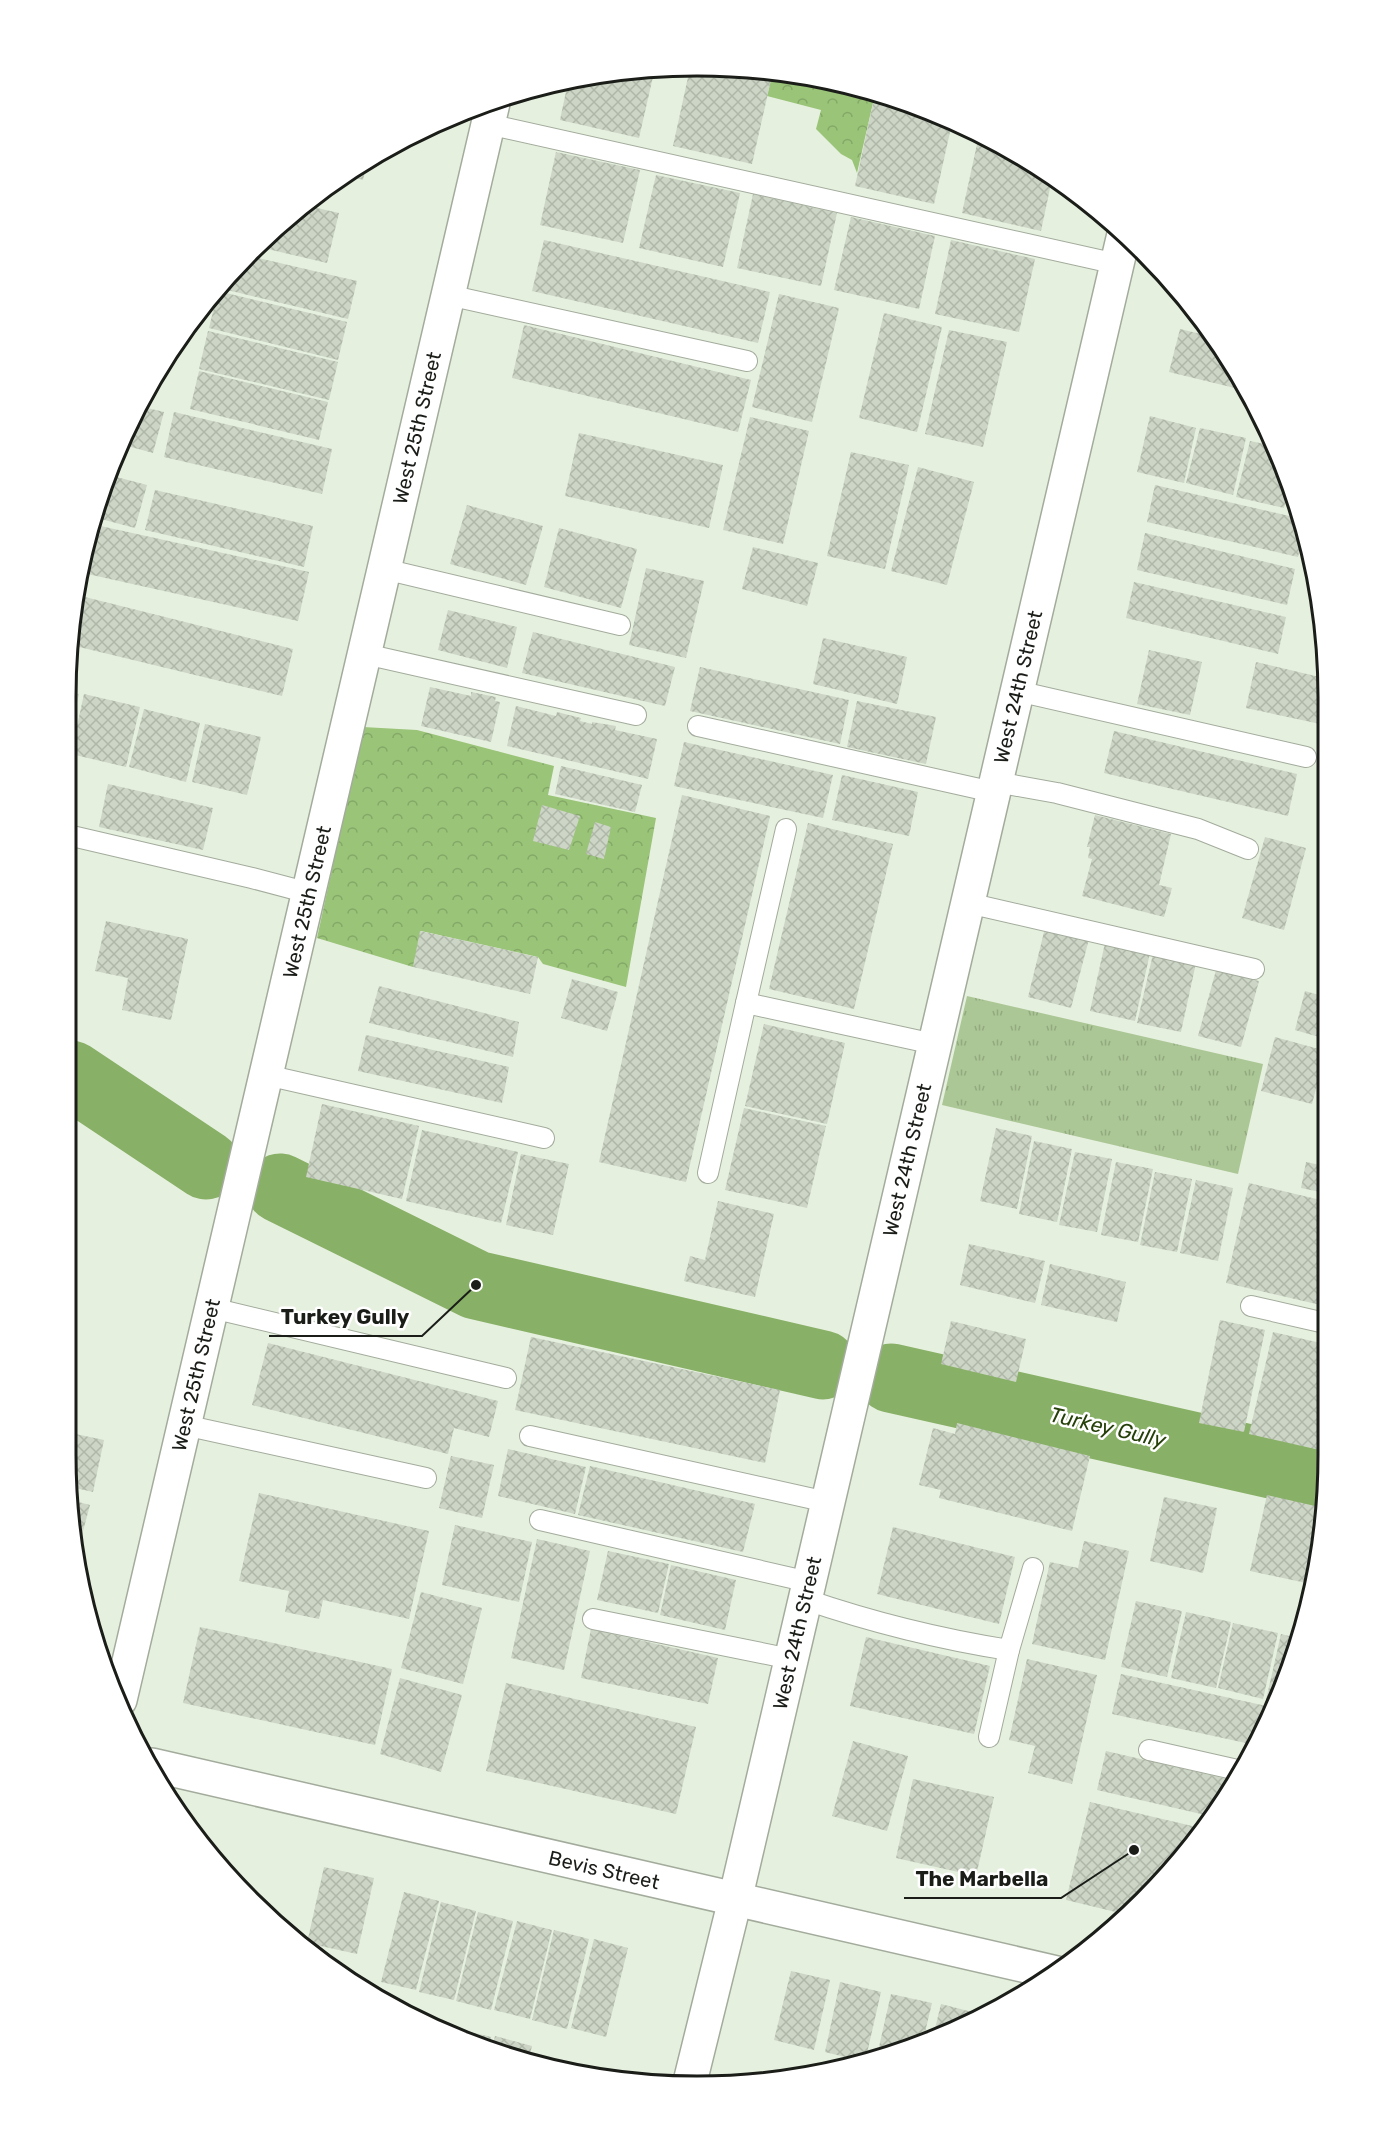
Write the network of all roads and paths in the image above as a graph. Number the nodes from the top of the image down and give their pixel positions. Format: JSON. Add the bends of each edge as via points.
{"nodes":[{"id":1,"x":491,"y":114,"type":"edge"},
{"id":2,"x":1121,"y":249,"type":"edge"},
{"id":3,"x":448,"y":295,"type":"junction"},
{"id":4,"x":747,"y":361,"type":"dead end"},
{"id":5,"x":384,"y":569,"type":"junction"},
{"id":6,"x":620,"y":625,"type":"dead end"},
{"id":7,"x":365,"y":654,"type":"junction"},
{"id":8,"x":1017,"y":691,"type":"junction"},
{"id":9,"x":636,"y":715,"type":"dead end"},
{"id":10,"x":698,"y":726,"type":"dead end"},
{"id":11,"x":1306,"y":757,"type":"dead end"},
{"id":12,"x":994,"y":787,"type":"junction"},
{"id":13,"x":786,"y":830,"type":"dead end"},
{"id":14,"x":76,"y":837,"type":"edge"},
{"id":15,"x":1248,"y":849,"type":"dead end"},
{"id":16,"x":309,"y":893,"type":"junction"},
{"id":17,"x":968,"y":903,"type":"junction"},
{"id":18,"x":1254,"y":969,"type":"dead end"},
{"id":19,"x":746,"y":1003,"type":"junction"},
{"id":20,"x":934,"y":1044,"type":"junction"},
{"id":21,"x":266,"y":1075,"type":"junction"},
{"id":22,"x":544,"y":1138,"type":"dead end"},
{"id":23,"x":708,"y":1173,"type":"dead end"},
{"id":24,"x":1251,"y":1306,"type":"dead end"},
{"id":25,"x":212,"y":1308,"type":"junction"},
{"id":26,"x":1318,"y":1321,"type":"edge"},
{"id":27,"x":506,"y":1378,"type":"dead end"},
{"id":28,"x":184,"y":1425,"type":"junction"},
{"id":29,"x":530,"y":1436,"type":"dead end"},
{"id":30,"x":426,"y":1478,"type":"dead end"},
{"id":31,"x":827,"y":1502,"type":"junction"},
{"id":32,"x":540,"y":1520,"type":"dead end"},
{"id":33,"x":1033,"y":1568,"type":"dead end"},
{"id":34,"x":807,"y":1591,"type":"junction"},
{"id":35,"x":593,"y":1618,"type":"dead end"},
{"id":36,"x":1009,"y":1650,"type":"junction"},
{"id":37,"x":791,"y":1659,"type":"junction"},
{"id":38,"x":123,"y":1689,"type":"edge"},
{"id":39,"x":989,"y":1737,"type":"dead end"},
{"id":40,"x":1149,"y":1750,"type":"dead end"},
{"id":41,"x":161,"y":1767,"type":"edge"},
{"id":42,"x":1233,"y":1769,"type":"edge"},
{"id":43,"x":735,"y":1900,"type":"junction"},
{"id":44,"x":1045,"y":1970,"type":"edge"},
{"id":45,"x":692,"y":2076,"type":"edge"}],
"edges":[{"from":1,"to":2,"type":"lane"},
{"from":1,"to":3,"type":"street","name":"West 25th Street"},
{"from":2,"to":8,"type":"street","name":"West 24th Street"},
{"from":3,"to":4,"type":"lane"},
{"from":3,"to":5,"type":"street","name":"West 25th Street"},
{"from":5,"to":6,"type":"lane"},
{"from":5,"to":7,"type":"street","name":"West 25th Street"},
{"from":7,"to":9,"type":"lane"},
{"from":7,"to":16,"type":"street","name":"West 25th Street"},
{"from":8,"to":11,"type":"lane"},
{"from":8,"to":12,"type":"street","name":"West 24th Street"},
{"from":10,"to":12,"type":"lane"},
{"from":12,"to":15,"type":"lane","via":[[1057,793],[1198,829]]},
{"from":12,"to":17,"type":"street","name":"West 24th Street"},
{"from":13,"to":19,"type":"lane"},
{"from":14,"to":16,"type":"lane"},
{"from":16,"to":21,"type":"street","name":"West 25th Street"},
{"from":17,"to":18,"type":"lane"},
{"from":17,"to":20,"type":"street","name":"West 24th Street"},
{"from":19,"to":20,"type":"lane"},
{"from":19,"to":23,"type":"lane"},
{"from":20,"to":31,"type":"street","name":"West 24th Street"},
{"from":21,"to":22,"type":"lane"},
{"from":21,"to":25,"type":"street","name":"West 25th Street"},
{"from":24,"to":26,"type":"lane"},
{"from":25,"to":27,"type":"lane"},
{"from":25,"to":28,"type":"street","name":"West 25th Street"},
{"from":28,"to":30,"type":"lane"},
{"from":28,"to":38,"type":"street","name":"West 25th Street"},
{"from":29,"to":31,"type":"lane"},
{"from":31,"to":34,"type":"street","name":"West 24th Street"},
{"from":32,"to":34,"type":"lane"},
{"from":33,"to":36,"type":"lane"},
{"from":34,"to":36,"type":"lane","via":[[862,1618]]},
{"from":34,"to":37,"type":"street","name":"West 24th Street"},
{"from":35,"to":37,"type":"lane"},
{"from":36,"to":39,"type":"lane"},
{"from":37,"to":43,"type":"street","name":"West 24th Street"},
{"from":40,"to":42,"type":"lane"},
{"from":41,"to":43,"type":"street","name":"Bevis Street"},
{"from":43,"to":44,"type":"street","name":"Bevis Street"},
{"from":43,"to":45,"type":"street","name":"West 24th Street"}]}
